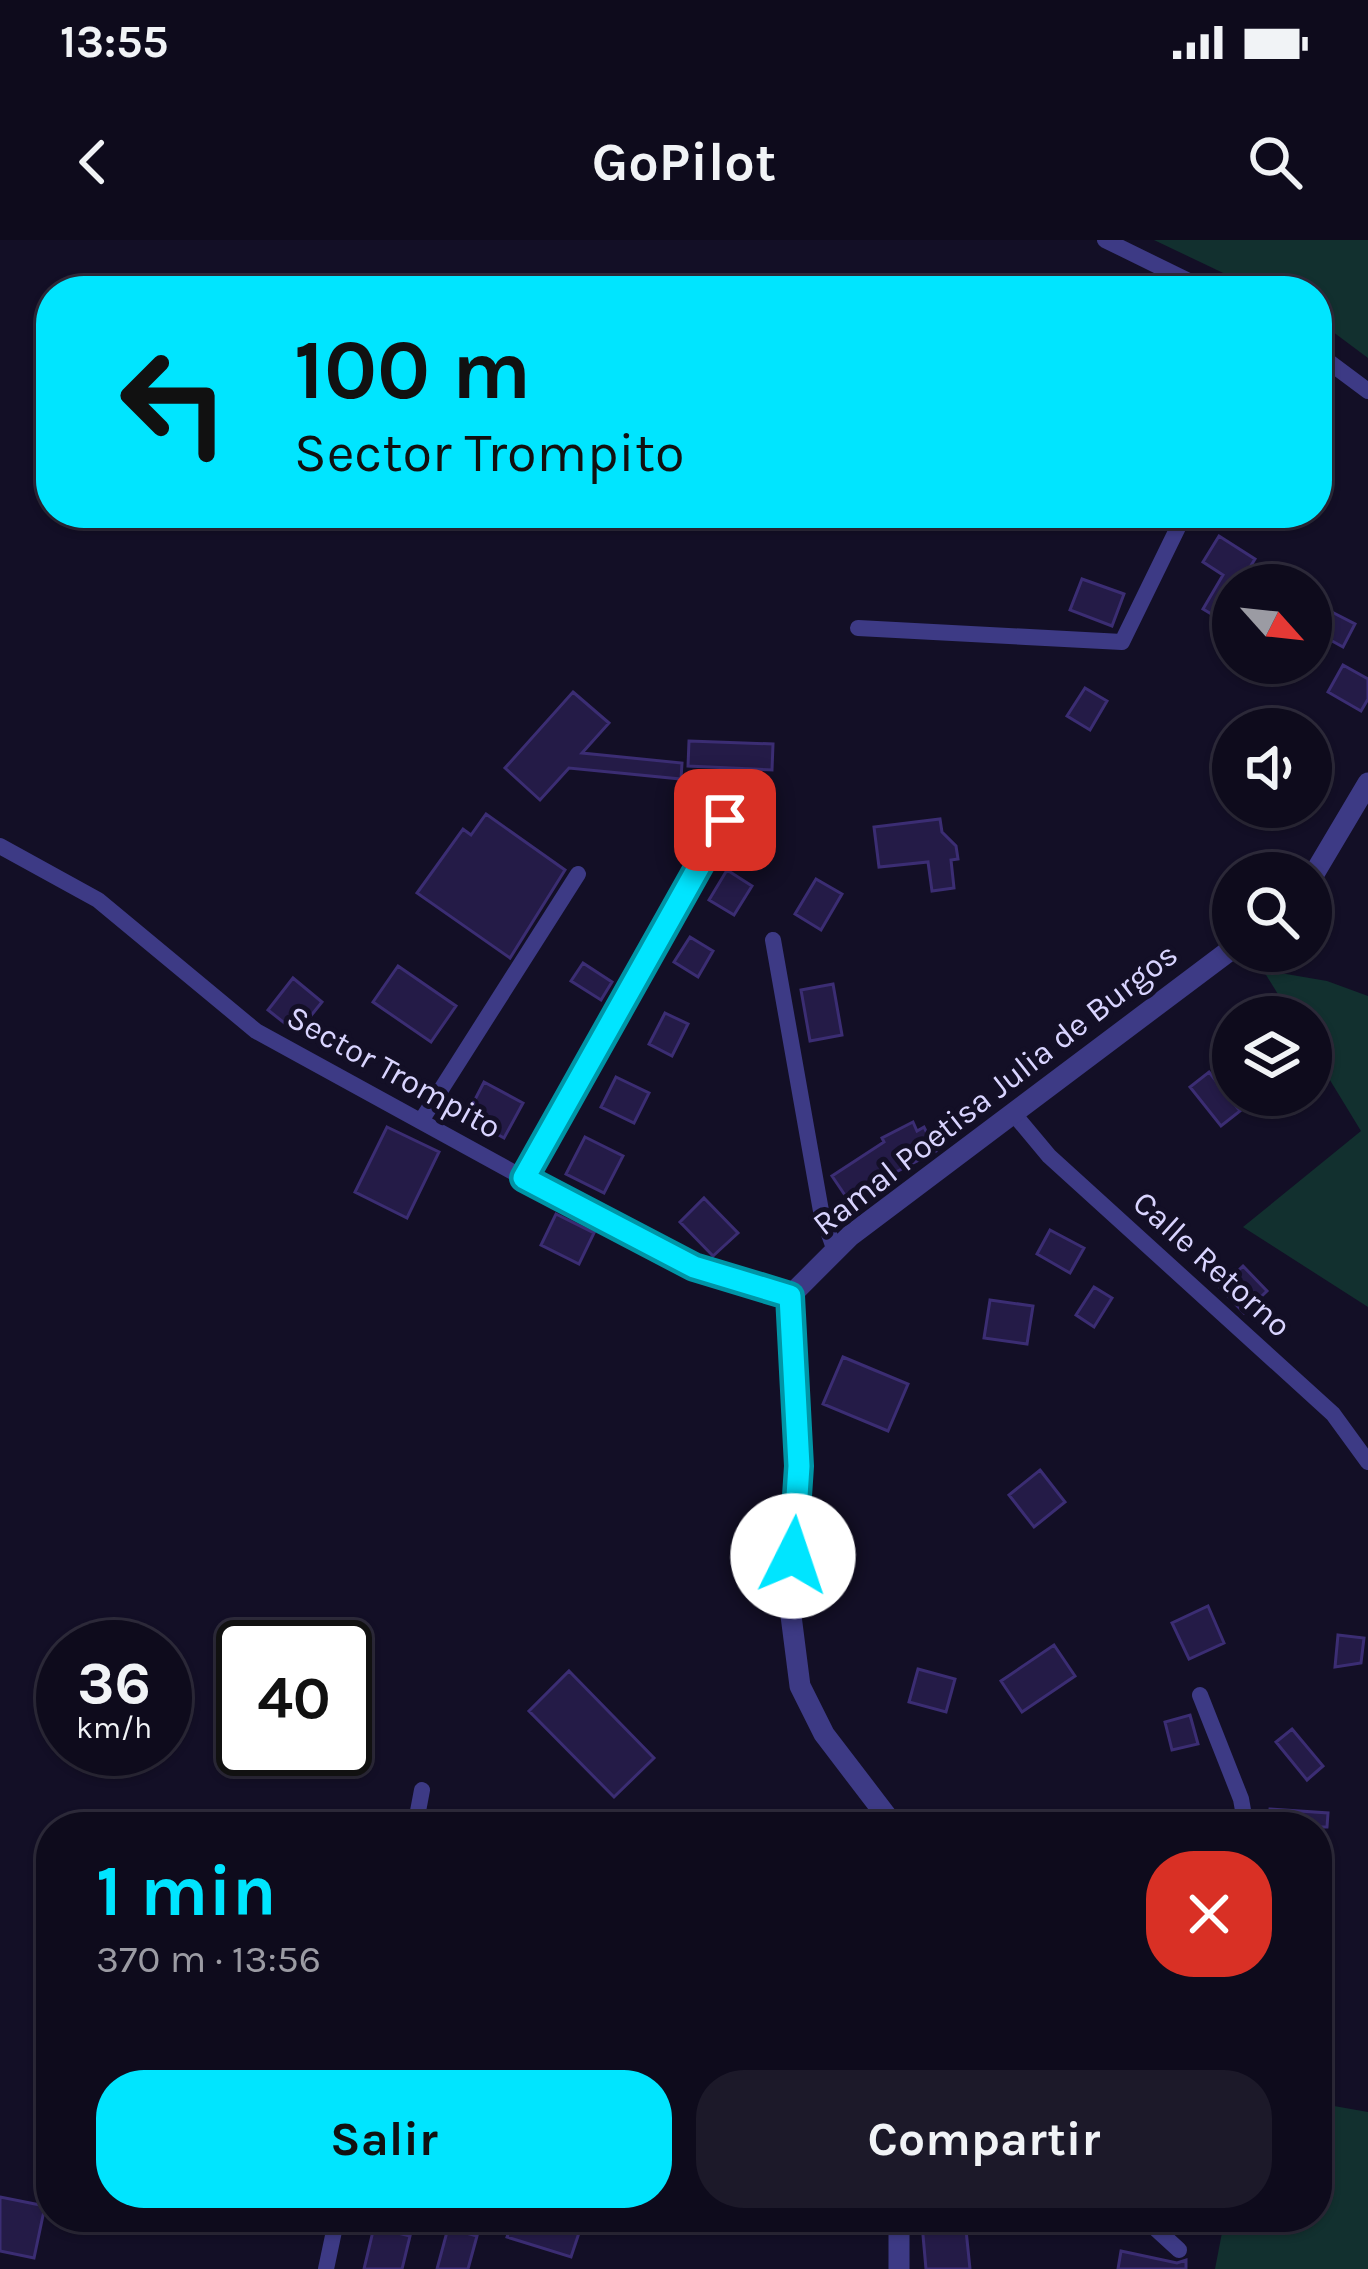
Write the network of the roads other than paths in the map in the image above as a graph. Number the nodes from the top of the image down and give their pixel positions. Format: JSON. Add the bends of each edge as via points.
{"nodes":[{"id":1,"x":1105,"y":240,"type":"edge"},
{"id":2,"x":1178,"y":276,"type":"edge"},
{"id":3,"x":1332,"y":364,"type":"edge"},
{"id":4,"x":1368,"y":391,"type":"edge"},
{"id":5,"x":1178,"y":528,"type":"edge"},
{"id":6,"x":858,"y":628,"type":"dead end"},
{"id":7,"x":1368,"y":783,"type":"edge"},
{"id":8,"x":725,"y":820,"type":"dead end"},
{"id":9,"x":0,"y":847,"type":"edge"},
{"id":10,"x":1327,"y":852,"type":"edge"},
{"id":11,"x":578,"y":874,"type":"dead end"},
{"id":12,"x":773,"y":940,"type":"dead end"},
{"id":13,"x":1212,"y":964,"type":"edge"},
{"id":14,"x":1013,"y":1113,"type":"junction"},
{"id":15,"x":421,"y":1121,"type":"junction"},
{"id":16,"x":524,"y":1178,"type":"junction"},
{"id":17,"x":835,"y":1251,"type":"junction"},
{"id":18,"x":790,"y":1296,"type":"junction"},
{"id":19,"x":1368,"y":1462,"type":"edge"},
{"id":20,"x":1200,"y":1695,"type":"dead end"},
{"id":21,"x":422,"y":1790,"type":"dead end"},
{"id":22,"x":418,"y":1812,"type":"edge"},
{"id":23,"x":884,"y":1812,"type":"edge"},
{"id":24,"x":1243,"y":1812,"type":"edge"},
{"id":25,"x":334,"y":2232,"type":"edge"},
{"id":26,"x":899,"y":2232,"type":"edge"},
{"id":27,"x":1160,"y":2232,"type":"edge"},
{"id":28,"x":1180,"y":2250,"type":"dead end"},
{"id":29,"x":326,"y":2269,"type":"edge"},
{"id":30,"x":899,"y":2269,"type":"edge"}],
"edges":[{"from":1,"to":2,"type":"street"},
{"from":3,"to":4,"type":"street"},
{"from":5,"to":6,"type":"street","via":[[1122,642]]},
{"from":7,"to":10,"type":"street"},
{"from":8,"to":16,"type":"street"},
{"from":9,"to":15,"type":"street","name":"Sector Trompito","via":[[98,900],[256,1031]]},
{"from":11,"to":15,"type":"street"},
{"from":12,"to":17,"type":"street"},
{"from":13,"to":14,"type":"street","name":"Ramal Poetisa Julia de Burgos"},
{"from":14,"to":17,"type":"street","name":"Ramal Poetisa Julia de Burgos"},
{"from":14,"to":19,"type":"street","name":"Calle Retorno","via":[[1049,1156],[1333,1414]]},
{"from":15,"to":16,"type":"street","name":"Sector Trompito"},
{"from":16,"to":18,"type":"street","name":"Sector Trompito","via":[[694,1267]]},
{"from":17,"to":18,"type":"street","name":"Ramal Poetisa Julia de Burgos"},
{"from":18,"to":23,"type":"street","via":[[799,1466],[789,1600],[800,1685],[824,1734]]},
{"from":20,"to":24,"type":"street"},
{"from":21,"to":22,"type":"street"},
{"from":25,"to":29,"type":"street"},
{"from":26,"to":30,"type":"street"},
{"from":27,"to":28,"type":"street"}]}
